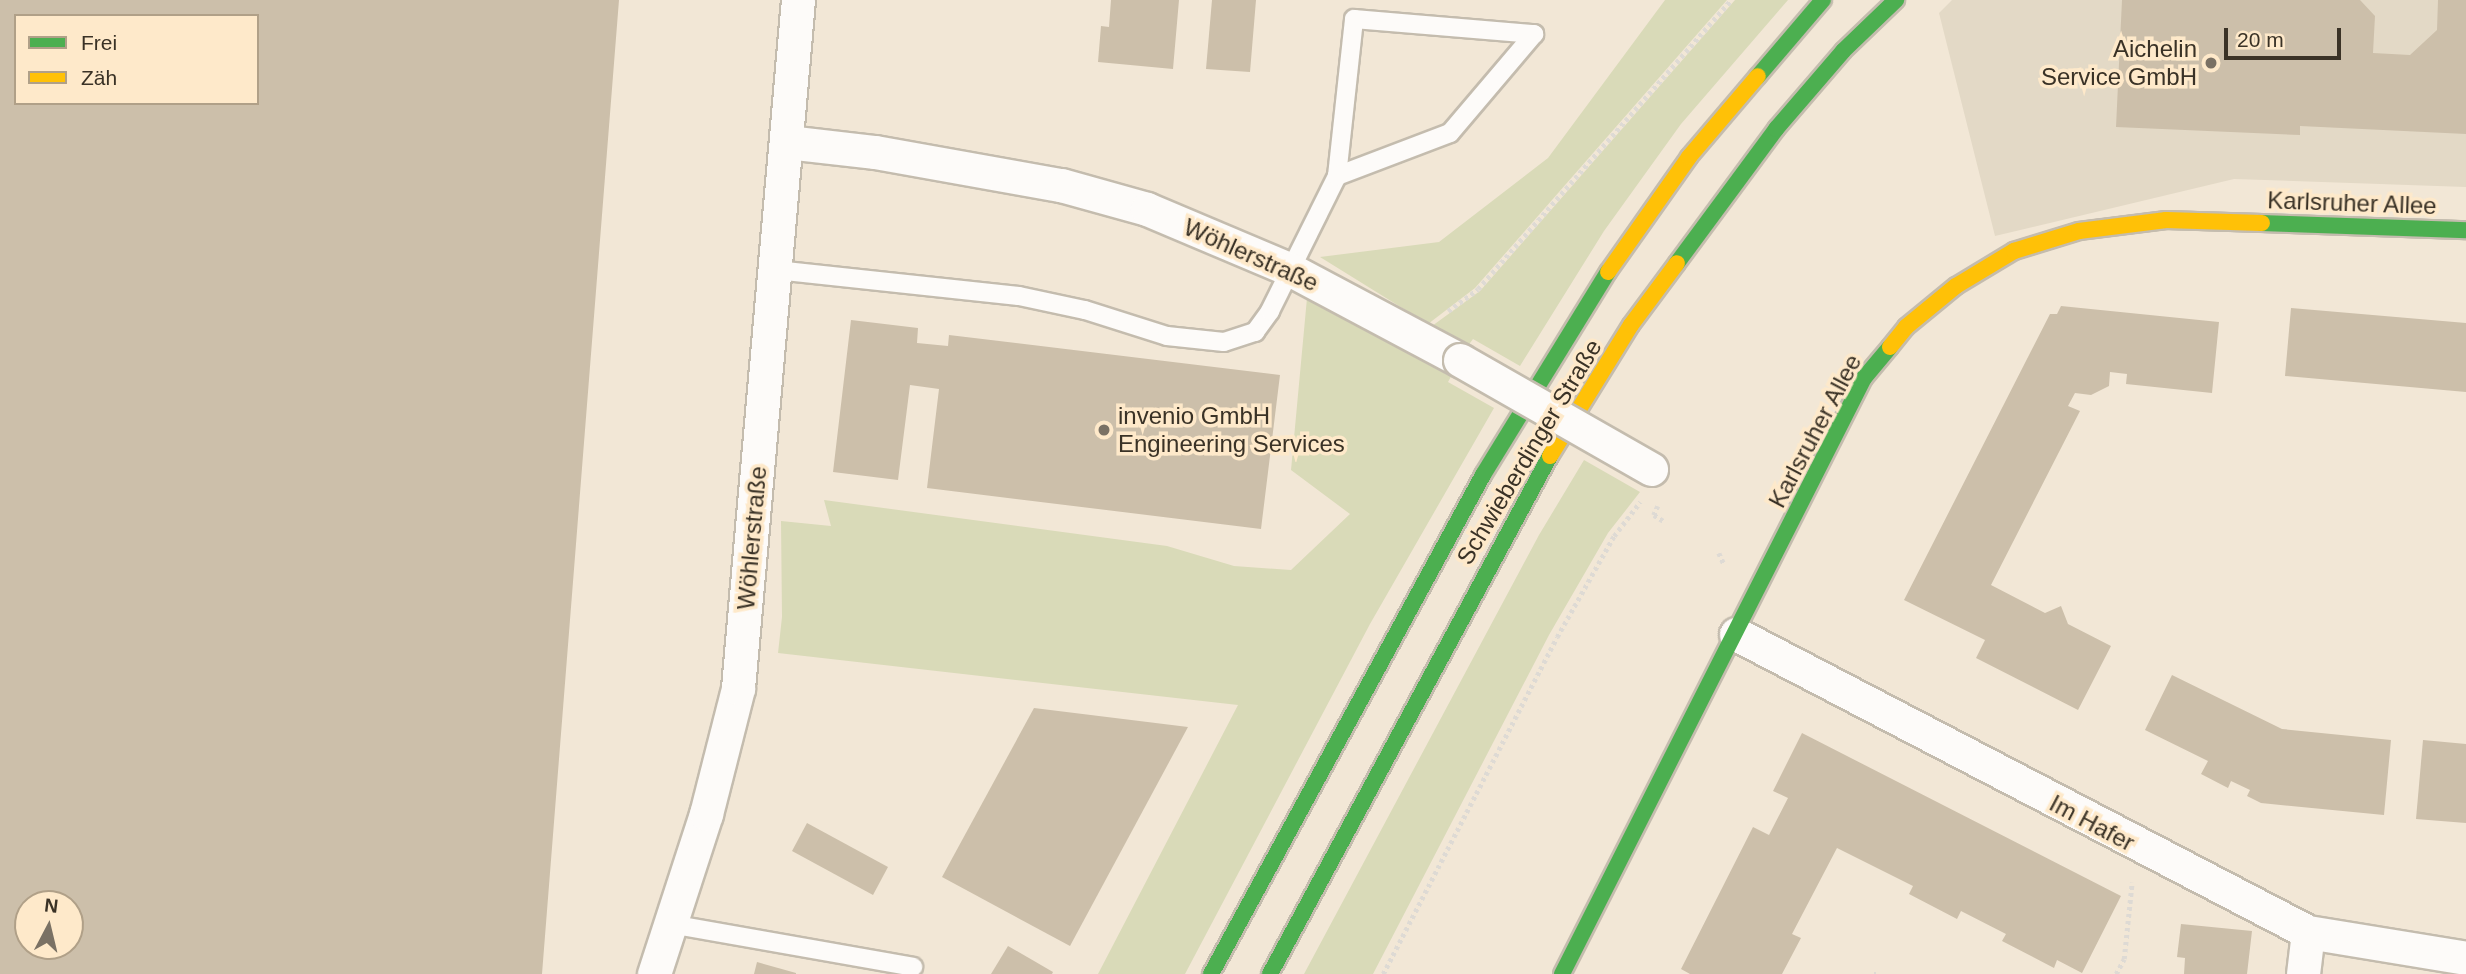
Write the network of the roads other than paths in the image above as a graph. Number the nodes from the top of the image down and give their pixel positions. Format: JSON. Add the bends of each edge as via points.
{"nodes":[{"id":1,"x":798,"y":0,"type":"edge"},
{"id":2,"x":1823,"y":0,"type":"edge"},
{"id":3,"x":1896,"y":0,"type":"edge"},
{"id":4,"x":787,"y":142,"type":"junction"},
{"id":5,"x":1337,"y":176,"type":"junction"},
{"id":6,"x":2466,"y":230,"type":"edge"},
{"id":7,"x":1289,"y":269,"type":"junction"},
{"id":8,"x":776,"y":270,"type":"junction"},
{"id":9,"x":1650,"y":480,"type":"road end"},
{"id":10,"x":1737,"y":634,"type":"junction"},
{"id":11,"x":670,"y":924,"type":"junction"},
{"id":12,"x":2308,"y":932,"type":"junction"},
{"id":13,"x":2466,"y":957,"type":"edge"},
{"id":14,"x":913,"y":967,"type":"dead end"},
{"id":15,"x":654,"y":974,"type":"edge"},
{"id":16,"x":1211,"y":974,"type":"edge"},
{"id":17,"x":1270,"y":974,"type":"edge"},
{"id":18,"x":1562,"y":974,"type":"edge"},
{"id":19,"x":2303,"y":974,"type":"edge"}],
"edges":[{"from":1,"to":4,"type":"street","name":"Wöhlerstraße"},
{"from":2,"to":16,"type":"main road","name":"Schwieberdinger Straße","via":[[1689,157],[1588,300],[1483,475]]},
{"from":3,"to":17,"type":"main road","name":"Schwieberdinger Straße","via":[[1843,51],[1776,130],[1631,325],[1523,499]]},
{"from":4,"to":7,"type":"street","name":"Wöhlerstraße","via":[[875,152],[1061,185],[1147,209]]},
{"from":4,"to":8,"type":"street","name":"Wöhlerstraße"},
{"from":5,"to":5,"type":"lane","via":[[1354,19],[1534,34],[1450,133]]},
{"from":5,"to":7,"type":"lane"},
{"from":6,"to":10,"type":"main road","name":"Karlsruher Allee","via":[[2166,220],[2078,231],[2014,251],[1956,286],[1906,327],[1864,378]]},
{"from":7,"to":8,"type":"lane","via":[[1255,332],[1224,342],[1167,336],[1085,310],[1019,296]]},
{"from":7,"to":9,"type":"street","name":"Wöhlerstraße","bridge":true,"via":[[1460,360]]},
{"from":8,"to":11,"type":"street","name":"Wöhlerstraße","via":[[738,688],[706,814]]},
{"from":10,"to":12,"type":"street","name":"Im Hafer"},
{"from":10,"to":18,"type":"main road","name":"Karlsruher Allee"},
{"from":11,"to":14,"type":"lane"},
{"from":11,"to":15,"type":"street","name":"Wöhlerstraße"},
{"from":12,"to":13,"type":"street","name":"Im Hafer"},
{"from":12,"to":19,"type":"street"}]}
